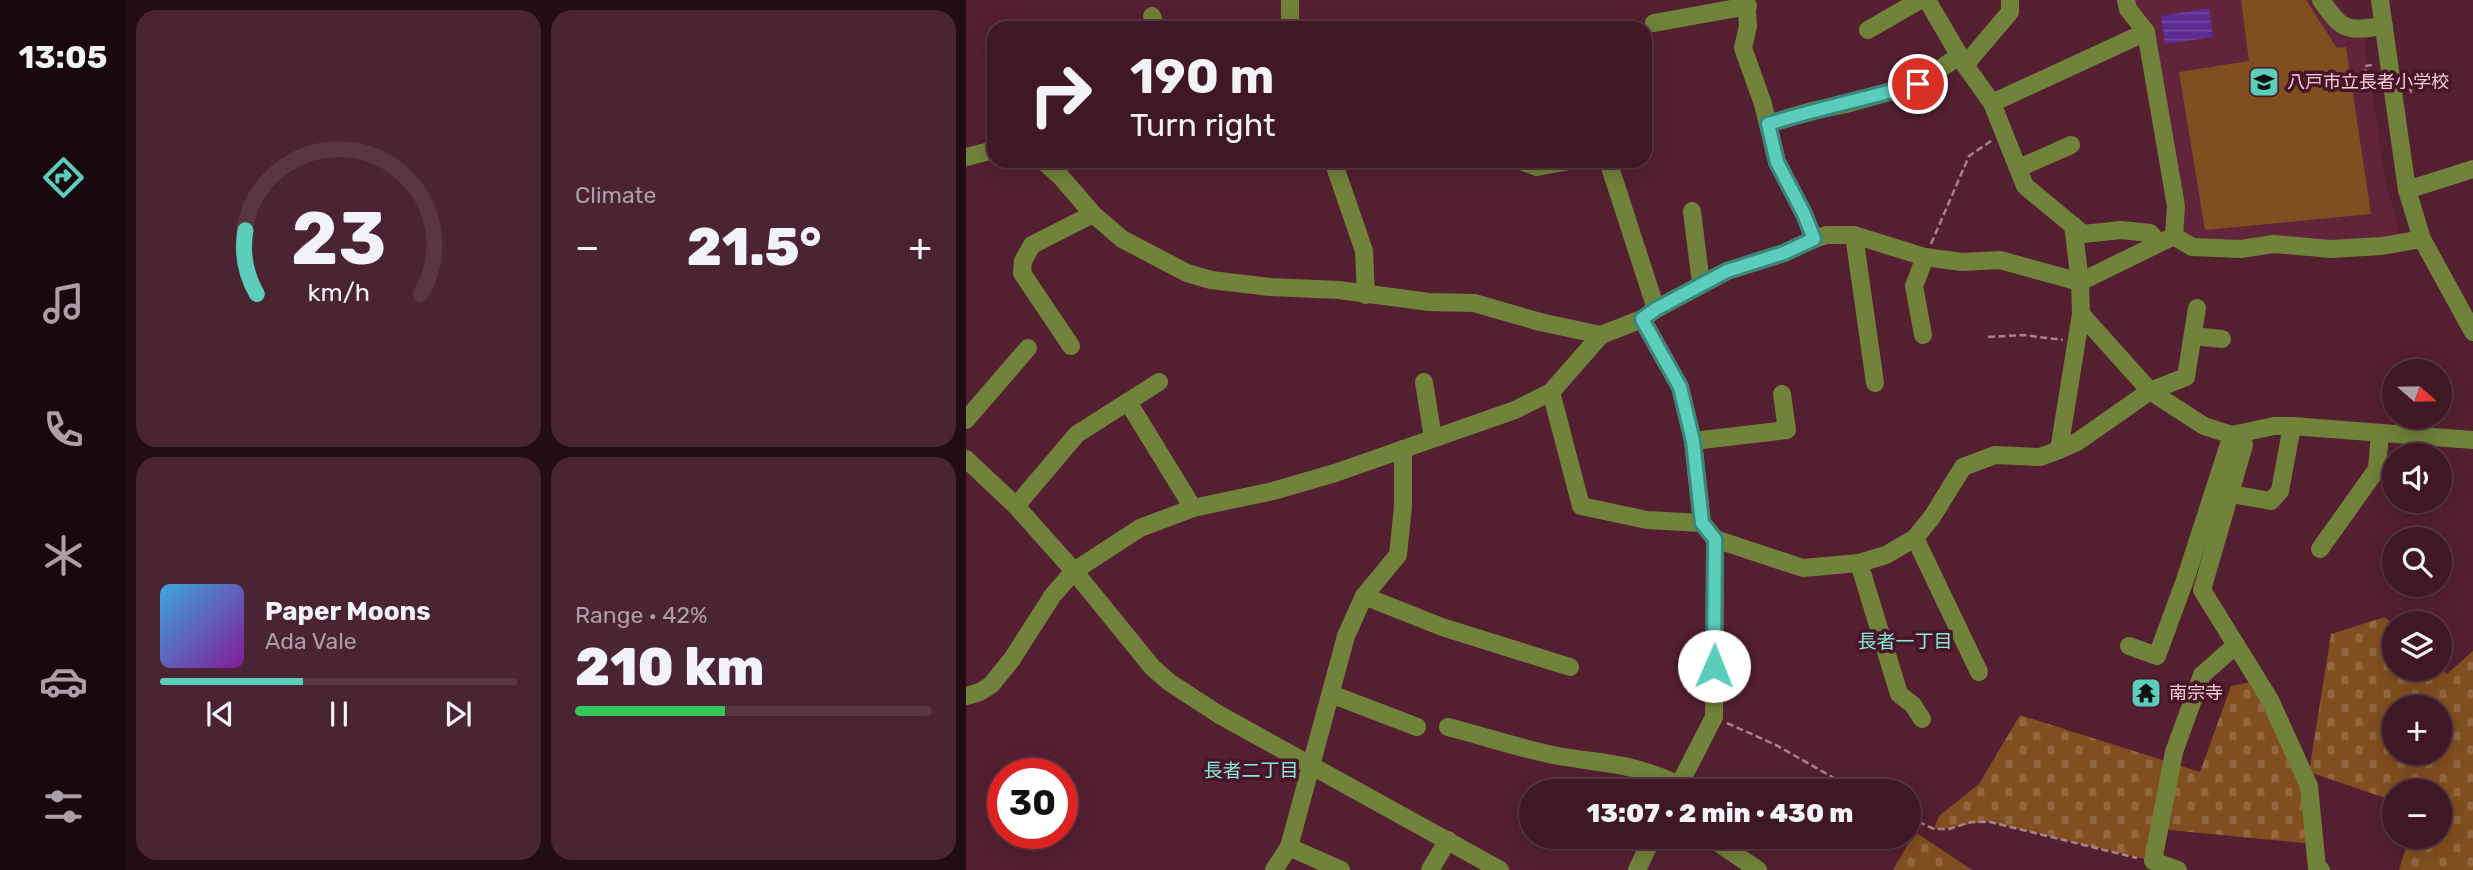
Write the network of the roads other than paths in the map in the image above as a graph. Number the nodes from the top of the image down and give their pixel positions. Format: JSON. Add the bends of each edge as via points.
{"nodes":[{"id":1,"x":1290,"y":0,"type":"edge"},
{"id":2,"x":1920,"y":0,"type":"edge"},
{"id":3,"x":1927,"y":0,"type":"edge"},
{"id":4,"x":2010,"y":0,"type":"edge"},
{"id":5,"x":2126,"y":0,"type":"edge"},
{"id":6,"x":2321,"y":0,"type":"edge"},
{"id":7,"x":2380,"y":0,"type":"edge"},
{"id":8,"x":1747,"y":3,"type":"edge"},
{"id":9,"x":1290,"y":21,"type":"edge"},
{"id":10,"x":1654,"y":23,"type":"dead end"},
{"id":11,"x":2384,"y":26,"type":"junction"},
{"id":12,"x":1868,"y":30,"type":"dead end"},
{"id":13,"x":2146,"y":32,"type":"junction"},
{"id":14,"x":1962,"y":61,"type":"junction"},
{"id":15,"x":1992,"y":103,"type":"junction"},
{"id":16,"x":1768,"y":124,"type":"junction"},
{"id":17,"x":2071,"y":145,"type":"dead end"},
{"id":18,"x":987,"y":152,"type":"edge"},
{"id":19,"x":966,"y":157,"type":"edge"},
{"id":20,"x":1051,"y":168,"type":"edge"},
{"id":21,"x":1335,"y":168,"type":"edge"},
{"id":22,"x":1610,"y":168,"type":"edge"},
{"id":23,"x":2019,"y":168,"type":"junction"},
{"id":24,"x":2473,"y":169,"type":"edge"},
{"id":25,"x":2407,"y":190,"type":"junction"},
{"id":26,"x":1692,"y":212,"type":"dead end"},
{"id":27,"x":1093,"y":214,"type":"junction"},
{"id":28,"x":2073,"y":225,"type":"junction"},
{"id":29,"x":1854,"y":235,"type":"junction"},
{"id":30,"x":1814,"y":239,"type":"junction"},
{"id":31,"x":2166,"y":239,"type":"junction"},
{"id":32,"x":2423,"y":239,"type":"junction"},
{"id":33,"x":1925,"y":257,"type":"junction"},
{"id":34,"x":2080,"y":282,"type":"junction"},
{"id":35,"x":1701,"y":284,"type":"junction"},
{"id":36,"x":1366,"y":295,"type":"junction"},
{"id":37,"x":2197,"y":308,"type":"dead end"},
{"id":38,"x":1649,"y":314,"type":"junction"},
{"id":39,"x":2081,"y":314,"type":"junction"},
{"id":40,"x":2473,"y":332,"type":"edge"},
{"id":41,"x":1601,"y":335,"type":"junction"},
{"id":42,"x":1923,"y":335,"type":"dead end"},
{"id":43,"x":2193,"y":336,"type":"junction"},
{"id":44,"x":2222,"y":339,"type":"dead end"},
{"id":45,"x":1071,"y":346,"type":"dead end"},
{"id":46,"x":1028,"y":348,"type":"dead end"},
{"id":47,"x":1159,"y":382,"type":"dead end"},
{"id":48,"x":1424,"y":382,"type":"dead end"},
{"id":49,"x":1875,"y":383,"type":"dead end"},
{"id":50,"x":2150,"y":391,"type":"junction"},
{"id":51,"x":1552,"y":392,"type":"junction"},
{"id":52,"x":1782,"y":394,"type":"dead end"},
{"id":53,"x":1128,"y":402,"type":"junction"},
{"id":54,"x":966,"y":419,"type":"edge"},
{"id":55,"x":2292,"y":426,"type":"junction"},
{"id":56,"x":2380,"y":433,"type":"junction"},
{"id":57,"x":2236,"y":435,"type":"junction"},
{"id":58,"x":1433,"y":438,"type":"junction"},
{"id":59,"x":2473,"y":440,"type":"edge"},
{"id":60,"x":1693,"y":441,"type":"junction"},
{"id":61,"x":1403,"y":449,"type":"junction"},
{"id":62,"x":2059,"y":450,"type":"junction"},
{"id":63,"x":966,"y":459,"type":"edge"},
{"id":64,"x":2231,"y":494,"type":"junction"},
{"id":65,"x":1016,"y":506,"type":"junction"},
{"id":66,"x":1192,"y":508,"type":"junction"},
{"id":67,"x":1702,"y":523,"type":"junction"},
{"id":68,"x":1916,"y":538,"type":"junction"},
{"id":69,"x":1715,"y":539,"type":"junction"},
{"id":70,"x":2320,"y":549,"type":"dead end"},
{"id":71,"x":1860,"y":563,"type":"junction"},
{"id":72,"x":1074,"y":571,"type":"junction"},
{"id":73,"x":1364,"y":596,"type":"junction"},
{"id":74,"x":2236,"y":645,"type":"junction"},
{"id":75,"x":2129,"y":646,"type":"dead end"},
{"id":76,"x":1570,"y":667,"type":"dead end"},
{"id":77,"x":1979,"y":672,"type":"dead end"},
{"id":78,"x":1331,"y":694,"type":"junction"},
{"id":79,"x":966,"y":696,"type":"edge"},
{"id":80,"x":1922,"y":719,"type":"dead end"},
{"id":81,"x":1418,"y":727,"type":"dead end"},
{"id":82,"x":1448,"y":727,"type":"dead end"},
{"id":83,"x":1312,"y":766,"type":"junction"},
{"id":84,"x":1664,"y":779,"type":"edge"},
{"id":85,"x":1683,"y":779,"type":"edge"},
{"id":86,"x":1448,"y":840,"type":"junction"},
{"id":87,"x":1289,"y":847,"type":"junction"},
{"id":88,"x":1647,"y":849,"type":"edge"},
{"id":89,"x":1728,"y":849,"type":"edge"},
{"id":90,"x":1760,"y":869,"type":"edge"},
{"id":91,"x":2318,"y":869,"type":"edge"},
{"id":92,"x":1274,"y":870,"type":"edge"},
{"id":93,"x":1341,"y":870,"type":"edge"},
{"id":94,"x":1430,"y":870,"type":"edge"},
{"id":95,"x":1500,"y":870,"type":"edge"},
{"id":96,"x":1637,"y":870,"type":"edge"},
{"id":97,"x":2178,"y":870,"type":"edge"}],
"edges":[{"from":1,"to":9,"type":"street"},
{"from":2,"to":12,"type":"street"},
{"from":3,"to":14,"type":"street"},
{"from":4,"to":14,"type":"street","via":[[2010,12]]},
{"from":5,"to":13,"type":"street"},
{"from":6,"to":11,"type":"street","via":[[2337,23],[2354,30]]},
{"from":7,"to":11,"type":"street"},
{"from":8,"to":10,"type":"street"},
{"from":8,"to":16,"type":"street","via":[[1743,48]]},
{"from":11,"to":25,"type":"street"},
{"from":13,"to":15,"type":"street"},
{"from":13,"to":31,"type":"street","via":[[2176,206]]},
{"from":14,"to":15,"type":"street"},
{"from":14,"to":16,"type":"street","via":[[1918,84]]},
{"from":15,"to":23,"type":"street"},
{"from":16,"to":30,"type":"street","via":[[1777,162]]},
{"from":17,"to":23,"type":"street"},
{"from":18,"to":19,"type":"street"},
{"from":20,"to":27,"type":"street"},
{"from":21,"to":36,"type":"street","via":[[1364,251]]},
{"from":22,"to":38,"type":"street"},
{"from":23,"to":28,"type":"street","via":[[2025,186]]},
{"from":24,"to":25,"type":"street"},
{"from":25,"to":32,"type":"street"},
{"from":26,"to":35,"type":"street"},
{"from":27,"to":36,"type":"street","via":[[1122,239],[1187,274]]},
{"from":27,"to":45,"type":"street","via":[[1032,245],[1023,261],[1022,273]]},
{"from":28,"to":31,"type":"street","via":[[2083,234],[2121,230]]},
{"from":28,"to":34,"type":"street"},
{"from":29,"to":30,"type":"street"},
{"from":29,"to":33,"type":"street"},
{"from":29,"to":49,"type":"street"},
{"from":30,"to":35,"type":"street"},
{"from":31,"to":32,"type":"street","via":[[2192,247],[2241,249],[2274,244],[2331,250]]},
{"from":31,"to":34,"type":"street"},
{"from":32,"to":40,"type":"street"},
{"from":33,"to":34,"type":"street","via":[[1962,262],[2000,260]]},
{"from":33,"to":42,"type":"street","via":[[1913,286]]},
{"from":34,"to":39,"type":"street"},
{"from":35,"to":38,"type":"street"},
{"from":36,"to":41,"type":"street","via":[[1474,303]]},
{"from":37,"to":43,"type":"street"},
{"from":38,"to":41,"type":"street"},
{"from":38,"to":60,"type":"street","via":[[1680,387]]},
{"from":39,"to":50,"type":"street"},
{"from":39,"to":62,"type":"street"},
{"from":41,"to":51,"type":"street"},
{"from":43,"to":44,"type":"street"},
{"from":43,"to":50,"type":"street","via":[[2186,377]]},
{"from":46,"to":54,"type":"street"},
{"from":47,"to":53,"type":"street"},
{"from":48,"to":58,"type":"street"},
{"from":50,"to":57,"type":"street","via":[[2204,426]]},
{"from":50,"to":62,"type":"street"},
{"from":51,"to":58,"type":"street"},
{"from":51,"to":67,"type":"street","via":[[1581,506],[1647,520]]},
{"from":52,"to":60,"type":"street","via":[[1787,430]]},
{"from":53,"to":65,"type":"street","via":[[1077,434]]},
{"from":53,"to":66,"type":"street"},
{"from":55,"to":56,"type":"street"},
{"from":55,"to":57,"type":"street"},
{"from":55,"to":64,"type":"street","via":[[2280,491],[2271,501]]},
{"from":56,"to":59,"type":"street"},
{"from":56,"to":70,"type":"street","via":[[2377,469]]},
{"from":57,"to":64,"type":"street","via":[[2244,445]]},
{"from":57,"to":75,"type":"street","via":[[2157,656]]},
{"from":58,"to":61,"type":"street"},
{"from":60,"to":67,"type":"street"},
{"from":61,"to":66,"type":"street","via":[[1323,477]]},
{"from":61,"to":73,"type":"street","via":[[1404,506],[1398,555]]},
{"from":62,"to":68,"type":"street","via":[[2040,457],[1995,455],[1963,467]]},
{"from":63,"to":65,"type":"street"},
{"from":64,"to":74,"type":"street","via":[[2202,590]]},
{"from":65,"to":72,"type":"street"},
{"from":66,"to":72,"type":"street","via":[[1140,528]]},
{"from":67,"to":69,"type":"street"},
{"from":68,"to":71,"type":"street"},
{"from":68,"to":77,"type":"street"},
{"from":69,"to":71,"type":"street","via":[[1803,568]]},
{"from":69,"to":85,"type":"street","via":[[1714,718]]},
{"from":71,"to":80,"type":"street","via":[[1899,694]]},
{"from":72,"to":79,"type":"street","via":[[991,685]]},
{"from":72,"to":83,"type":"street","via":[[1169,682]]},
{"from":73,"to":76,"type":"street","via":[[1442,627]]},
{"from":73,"to":78,"type":"street","via":[[1346,636]]},
{"from":74,"to":91,"type":"street","via":[[2270,700],[2309,786]]},
{"from":74,"to":97,"type":"street","via":[[2202,675],[2174,752],[2152,861]]},
{"from":78,"to":81,"type":"street"},
{"from":78,"to":83,"type":"street"},
{"from":82,"to":84,"type":"street","via":[[1558,756],[1630,766]]},
{"from":83,"to":86,"type":"street"},
{"from":83,"to":87,"type":"street"},
{"from":86,"to":94,"type":"street"},
{"from":86,"to":95,"type":"street"},
{"from":87,"to":92,"type":"street"},
{"from":87,"to":93,"type":"street"},
{"from":88,"to":96,"type":"street"},
{"from":89,"to":90,"type":"street"}]}
